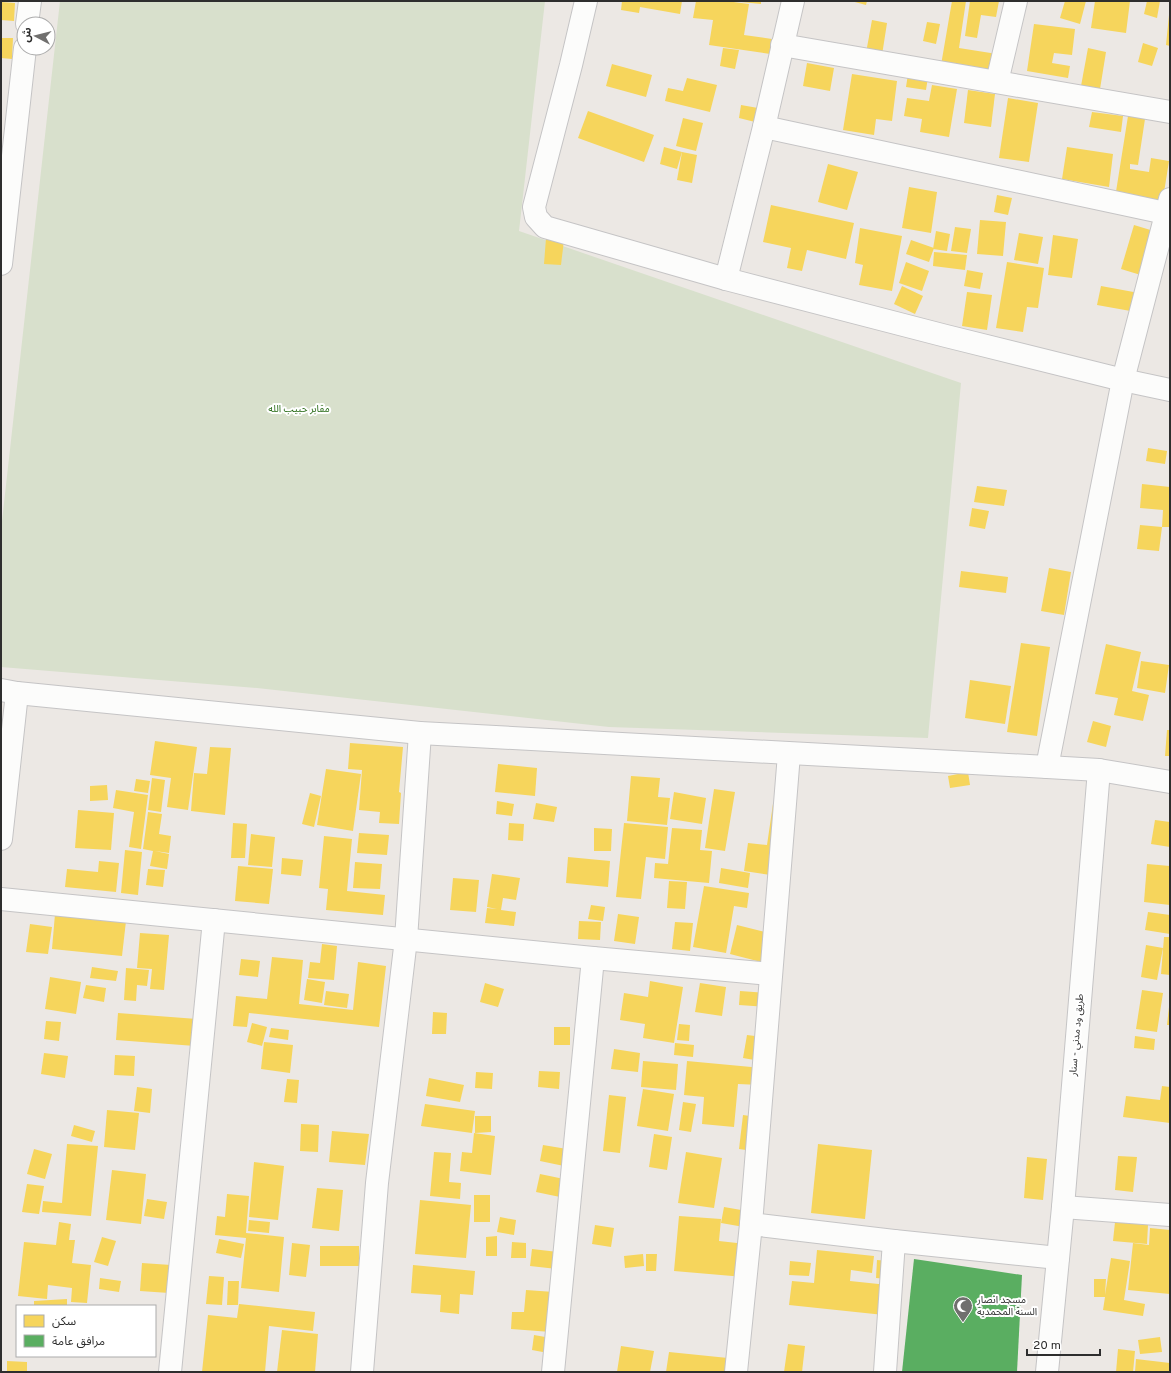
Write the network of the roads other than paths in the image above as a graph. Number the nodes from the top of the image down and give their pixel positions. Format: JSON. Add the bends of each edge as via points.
{"nodes":[{"id":1,"x":30,"y":1,"type":"edge"},
{"id":2,"x":586,"y":1,"type":"edge"},
{"id":3,"x":793,"y":1,"type":"edge"},
{"id":4,"x":1016,"y":1,"type":"edge"},
{"id":5,"x":29,"y":16,"type":"edge"},
{"id":6,"x":782,"y":45,"type":"junction"},
{"id":7,"x":23,"y":56,"type":"edge"},
{"id":8,"x":997,"y":82,"type":"junction"},
{"id":9,"x":1170,"y":112,"type":"edge"},
{"id":10,"x":9,"y":118,"type":"edge"},
{"id":11,"x":764,"y":127,"type":"junction"},
{"id":12,"x":1169,"y":209,"type":"edge"},
{"id":13,"x":1,"y":264,"type":"edge"},
{"id":14,"x":726,"y":279,"type":"junction"},
{"id":15,"x":1123,"y":380,"type":"junction"},
{"id":16,"x":1170,"y":390,"type":"edge"},
{"id":17,"x":9,"y":692,"type":"edge"},
{"id":18,"x":420,"y":733,"type":"junction"},
{"id":19,"x":789,"y":754,"type":"junction"},
{"id":20,"x":1047,"y":767,"type":"junction"},
{"id":21,"x":1099,"y":770,"type":"junction"},
{"id":22,"x":1170,"y":782,"type":"edge"},
{"id":23,"x":1,"y":838,"type":"edge"},
{"id":24,"x":1,"y":899,"type":"edge"},
{"id":25,"x":214,"y":920,"type":"junction"},
{"id":26,"x":406,"y":939,"type":"junction"},
{"id":27,"x":593,"y":958,"type":"junction"},
{"id":28,"x":771,"y":974,"type":"junction"},
{"id":29,"x":1063,"y":1207,"type":"junction"},
{"id":30,"x":1170,"y":1216,"type":"edge"},
{"id":31,"x":751,"y":1224,"type":"junction"},
{"id":32,"x":894,"y":1241,"type":"junction"},
{"id":33,"x":1058,"y":1258,"type":"junction"},
{"id":34,"x":170,"y":1372,"type":"edge"},
{"id":35,"x":362,"y":1372,"type":"edge"},
{"id":36,"x":553,"y":1372,"type":"edge"},
{"id":37,"x":736,"y":1372,"type":"edge"},
{"id":38,"x":885,"y":1372,"type":"edge"},
{"id":39,"x":1047,"y":1372,"type":"edge"}],
"edges":[{"from":1,"to":5,"type":"street"},
{"from":2,"to":14,"type":"street","via":[[534,208],[536,217],[545,227]]},
{"from":3,"to":6,"type":"street"},
{"from":4,"to":8,"type":"street"},
{"from":6,"to":8,"type":"street"},
{"from":6,"to":11,"type":"street"},
{"from":7,"to":10,"type":"street"},
{"from":8,"to":9,"type":"street"},
{"from":10,"to":13,"type":"street"},
{"from":11,"to":12,"type":"street"},
{"from":11,"to":14,"type":"street"},
{"from":12,"to":15,"type":"street"},
{"from":14,"to":15,"type":"street"},
{"from":15,"to":16,"type":"street"},
{"from":15,"to":20,"type":"street"},
{"from":17,"to":18,"type":"street"},
{"from":17,"to":23,"type":"street"},
{"from":18,"to":19,"type":"street"},
{"from":18,"to":26,"type":"street"},
{"from":19,"to":20,"type":"street"},
{"from":19,"to":28,"type":"street"},
{"from":20,"to":21,"type":"street"},
{"from":21,"to":22,"type":"street"},
{"from":21,"to":29,"type":"street","name":"طريق ود مدني - سنار"},
{"from":24,"to":25,"type":"street"},
{"from":25,"to":26,"type":"street"},
{"from":25,"to":34,"type":"street"},
{"from":26,"to":27,"type":"street"},
{"from":26,"to":35,"type":"street","via":[[377,1183]]},
{"from":27,"to":28,"type":"street"},
{"from":27,"to":36,"type":"street"},
{"from":28,"to":31,"type":"street"},
{"from":29,"to":30,"type":"street"},
{"from":29,"to":33,"type":"street","name":"طريق ود مدني - سنار"},
{"from":31,"to":32,"type":"street"},
{"from":31,"to":37,"type":"street"},
{"from":32,"to":33,"type":"street"},
{"from":32,"to":38,"type":"street"},
{"from":33,"to":39,"type":"street","name":"طريق ود مدني - سنار"}]}
